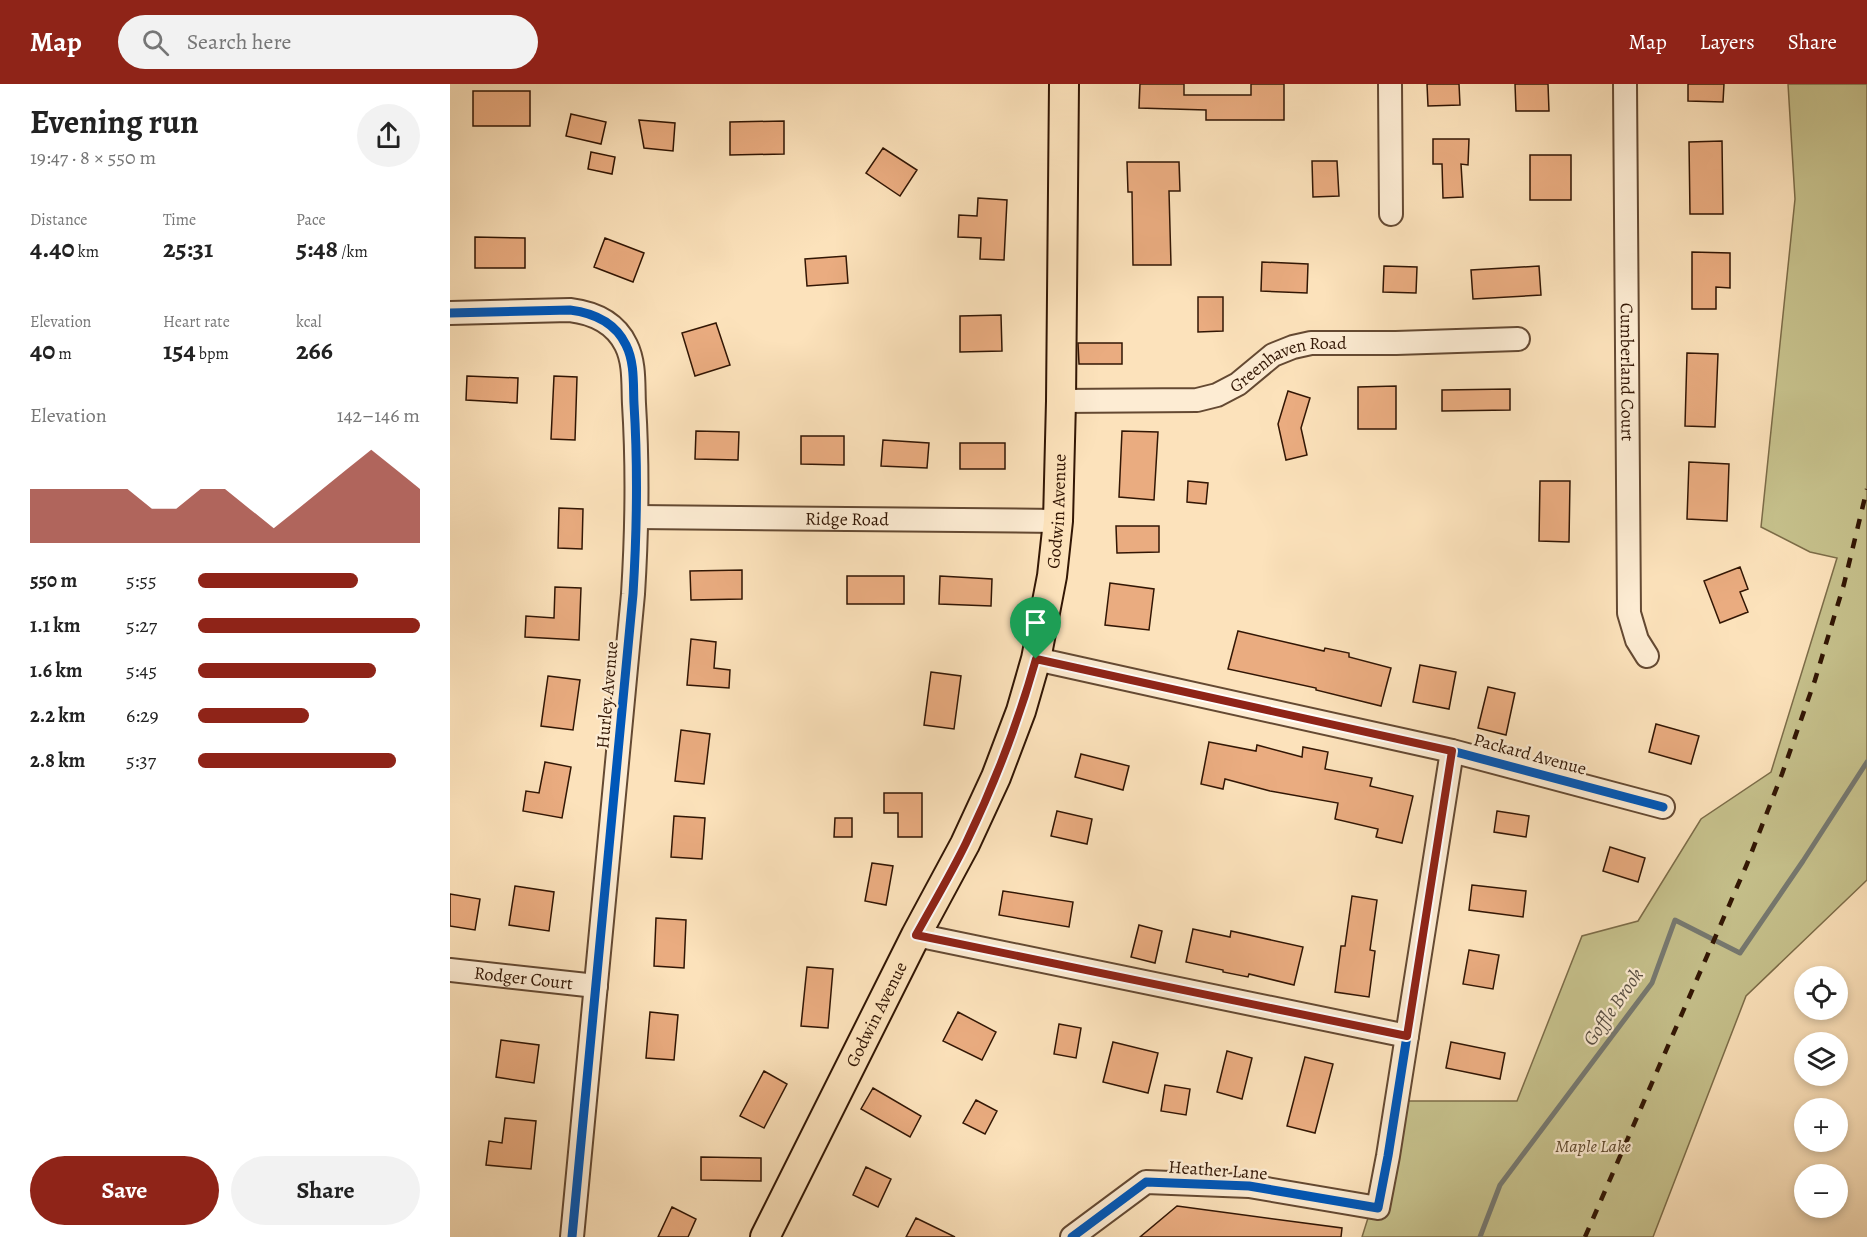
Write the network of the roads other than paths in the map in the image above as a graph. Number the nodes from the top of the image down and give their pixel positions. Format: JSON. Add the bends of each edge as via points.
{"nodes":[{"id":1,"x":1065,"y":84,"type":"edge"},
{"id":2,"x":1390,"y":84,"type":"edge"},
{"id":3,"x":1625,"y":84,"type":"edge"},
{"id":4,"x":1391,"y":214,"type":"dead end"},
{"id":5,"x":450,"y":313,"type":"edge"},
{"id":6,"x":1518,"y":339,"type":"dead end"},
{"id":7,"x":1061,"y":401,"type":"junction"},
{"id":8,"x":637,"y":517,"type":"junction"},
{"id":9,"x":1058,"y":521,"type":"junction"},
{"id":10,"x":1647,"y":657,"type":"dead end"},
{"id":11,"x":1036,"y":659,"type":"junction"},
{"id":12,"x":1452,"y":751,"type":"junction"},
{"id":13,"x":1663,"y":807,"type":"dead end"},
{"id":14,"x":916,"y":935,"type":"junction"},
{"id":15,"x":450,"y":970,"type":"edge"},
{"id":16,"x":596,"y":986,"type":"junction"},
{"id":17,"x":1407,"y":1036,"type":"junction"},
{"id":18,"x":572,"y":1237,"type":"edge"},
{"id":19,"x":765,"y":1237,"type":"edge"},
{"id":20,"x":1072,"y":1237,"type":"edge"}],
"edges":[{"from":1,"to":7,"type":"main road","name":"Godwin Avenue"},
{"from":2,"to":4,"type":"street"},
{"from":3,"to":10,"type":"street","name":"Cumberland Court","via":[[1629,613]]},
{"from":5,"to":8,"type":"street","name":"Hurley Avenue","via":[[570,310],[587,312],[616,330],[632,361]]},
{"from":6,"to":7,"type":"street","name":"Greenhaven Road","via":[[1311,343],[1273,355],[1238,384],[1197,400]]},
{"from":7,"to":9,"type":"main road","name":"Godwin Avenue"},
{"from":8,"to":9,"type":"street","name":"Ridge Road"},
{"from":8,"to":16,"type":"street","name":"Hurley Avenue"},
{"from":9,"to":11,"type":"main road","name":"Godwin Avenue"},
{"from":11,"to":12,"type":"street","name":"Packard Avenue"},
{"from":11,"to":14,"type":"main road","name":"Godwin Avenue","via":[[996,777]]},
{"from":12,"to":13,"type":"street","name":"Packard Avenue"},
{"from":12,"to":17,"type":"street"},
{"from":14,"to":17,"type":"street"},
{"from":14,"to":19,"type":"main road","name":"Godwin Avenue"},
{"from":15,"to":16,"type":"street","name":"Rodger Court"},
{"from":16,"to":18,"type":"street","name":"Hurley Avenue"},
{"from":17,"to":20,"type":"street","name":"Heather Lane","via":[[1378,1208],[1249,1186],[1146,1182]]}]}
